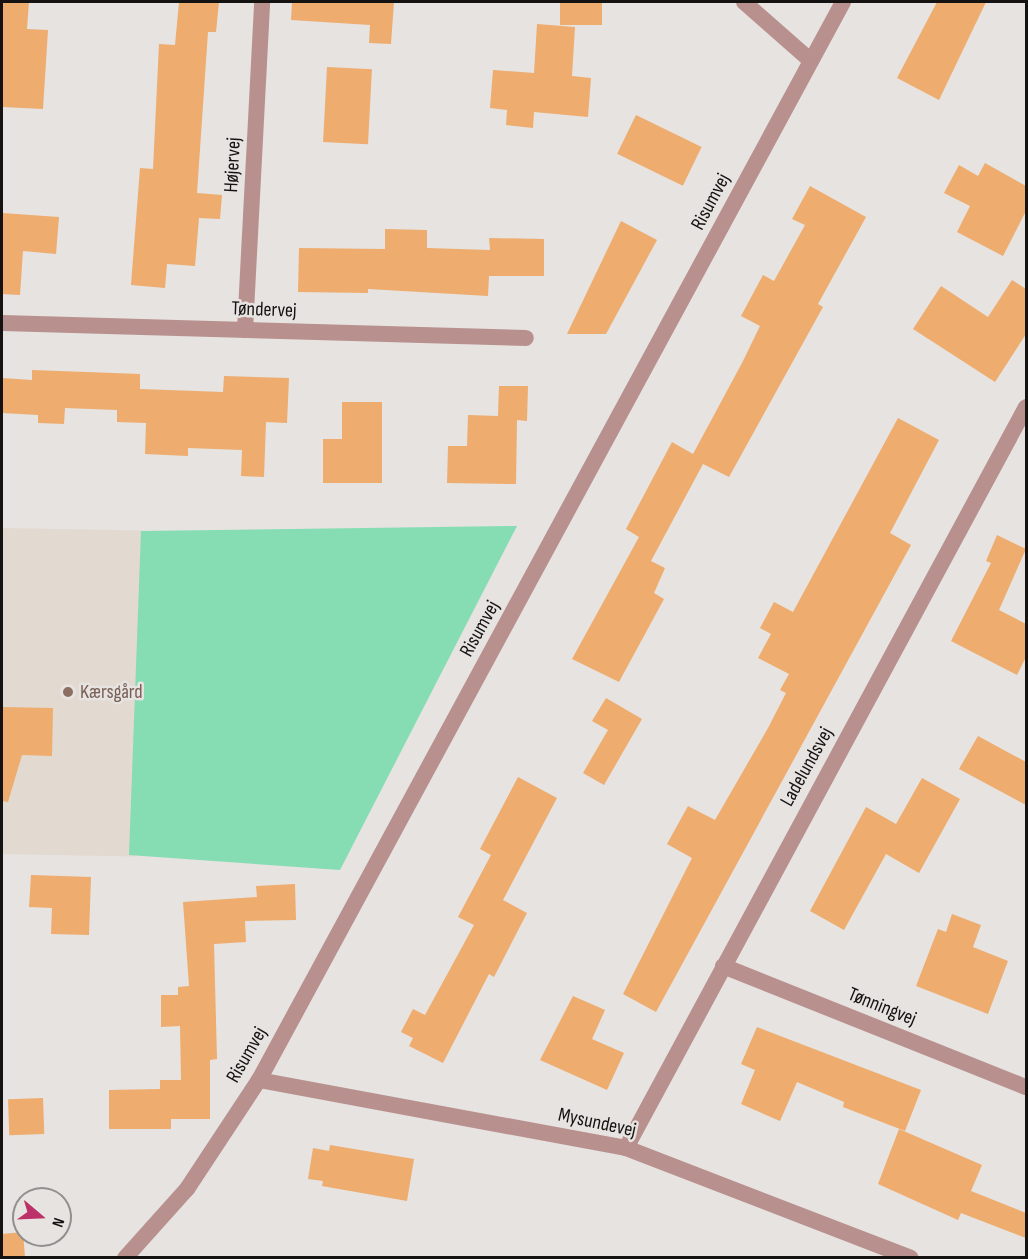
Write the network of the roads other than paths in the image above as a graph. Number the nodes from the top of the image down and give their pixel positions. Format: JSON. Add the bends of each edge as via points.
{"nodes":[{"id":1,"x":262,"y":2,"type":"edge"},
{"id":2,"x":744,"y":2,"type":"edge"},
{"id":3,"x":843,"y":2,"type":"edge"},
{"id":4,"x":812,"y":61,"type":"junction"},
{"id":5,"x":2,"y":323,"type":"edge"},
{"id":6,"x":245,"y":330,"type":"junction"},
{"id":7,"x":526,"y":338,"type":"dead end"},
{"id":8,"x":1026,"y":407,"type":"edge"},
{"id":9,"x":723,"y":966,"type":"junction"},
{"id":10,"x":259,"y":1080,"type":"junction"},
{"id":11,"x":1026,"y":1087,"type":"edge"},
{"id":12,"x":626,"y":1148,"type":"junction"},
{"id":13,"x":124,"y":1257,"type":"edge"},
{"id":14,"x":911,"y":1257,"type":"edge"}],
"edges":[{"from":1,"to":6,"type":"street","name":"Højervej"},
{"from":2,"to":4,"type":"street"},
{"from":3,"to":4,"type":"street","name":"Risumvej"},
{"from":4,"to":10,"type":"street","name":"Risumvej"},
{"from":5,"to":6,"type":"street","name":"Tøndervej"},
{"from":6,"to":7,"type":"street","name":"Tøndervej"},
{"from":8,"to":9,"type":"street","name":"Ladelundsvej"},
{"from":9,"to":11,"type":"street","name":"Tønningvej"},
{"from":9,"to":12,"type":"street","name":"Ladelundsvej"},
{"from":10,"to":12,"type":"street","name":"Mysundevej"},
{"from":10,"to":13,"type":"street","name":"Risumvej","via":[[187,1189]]},
{"from":12,"to":14,"type":"street","name":"Mysundevej"}]}
